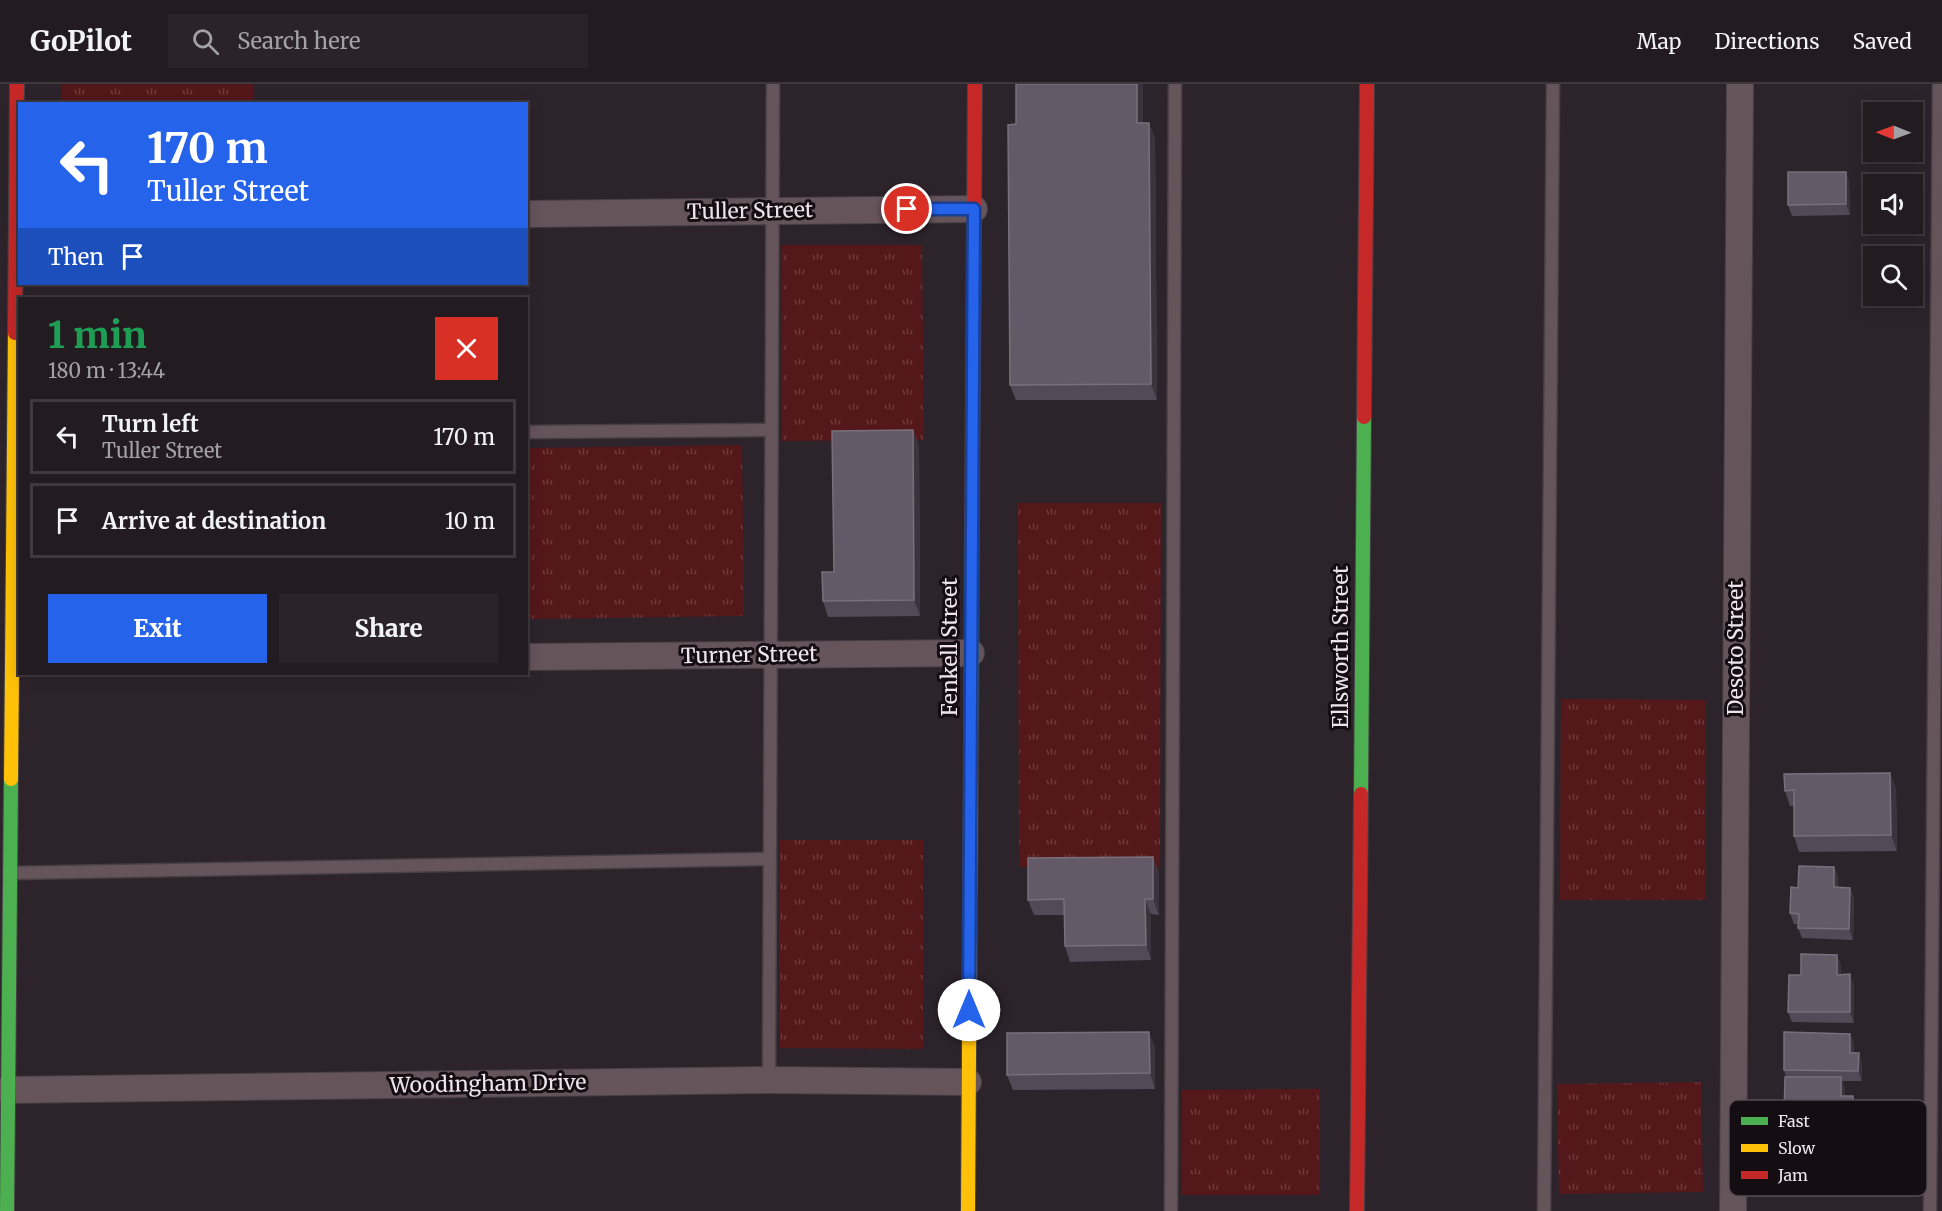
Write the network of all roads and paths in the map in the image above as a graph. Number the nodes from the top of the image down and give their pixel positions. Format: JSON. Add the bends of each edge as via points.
{"nodes":[{"id":1,"x":17,"y":84,"type":"edge"},
{"id":2,"x":773,"y":84,"type":"edge"},
{"id":3,"x":975,"y":84,"type":"edge"},
{"id":4,"x":1175,"y":84,"type":"edge"},
{"id":5,"x":1367,"y":84,"type":"edge"},
{"id":6,"x":1553,"y":84,"type":"edge"},
{"id":7,"x":1740,"y":84,"type":"edge"},
{"id":8,"x":1939,"y":84,"type":"edge"},
{"id":9,"x":974,"y":209,"type":"junction"},
{"id":10,"x":772,"y":211,"type":"junction"},
{"id":11,"x":528,"y":214,"type":"edge"},
{"id":12,"x":18,"y":220,"type":"edge"},
{"id":13,"x":771,"y":430,"type":"junction"},
{"id":14,"x":528,"y":432,"type":"edge"},
{"id":15,"x":971,"y":652,"type":"junction"},
{"id":16,"x":770,"y":655,"type":"junction"},
{"id":17,"x":528,"y":657,"type":"edge"},
{"id":18,"x":16,"y":662,"type":"edge"},
{"id":19,"x":769,"y":860,"type":"junction"},
{"id":20,"x":10,"y":873,"type":"junction"},
{"id":21,"x":769,"y":1080,"type":"junction"},
{"id":22,"x":968,"y":1082,"type":"junction"},
{"id":23,"x":7,"y":1090,"type":"junction"},
{"id":24,"x":1734,"y":1100,"type":"edge"},
{"id":25,"x":1733,"y":1196,"type":"edge"},
{"id":26,"x":7,"y":1211,"type":"edge"},
{"id":27,"x":968,"y":1211,"type":"edge"},
{"id":28,"x":1171,"y":1211,"type":"edge"},
{"id":29,"x":1357,"y":1211,"type":"edge"},
{"id":30,"x":1544,"y":1211,"type":"edge"},
{"id":31,"x":1733,"y":1211,"type":"edge"},
{"id":32,"x":1930,"y":1211,"type":"edge"}],
"edges":[{"from":1,"to":12,"type":"street"},
{"from":2,"to":10,"type":"lane"},
{"from":3,"to":9,"type":"street","name":"Fenkell Street"},
{"from":4,"to":28,"type":"lane"},
{"from":5,"to":29,"type":"street","name":"Ellsworth Street"},
{"from":6,"to":30,"type":"lane"},
{"from":7,"to":24,"type":"street","name":"Desoto Street"},
{"from":8,"to":32,"type":"lane"},
{"from":9,"to":10,"type":"street","name":"Tuller Street"},
{"from":9,"to":15,"type":"street","name":"Fenkell Street"},
{"from":10,"to":11,"type":"street","name":"Tuller Street"},
{"from":10,"to":13,"type":"lane"},
{"from":12,"to":18,"type":"street"},
{"from":13,"to":14,"type":"lane"},
{"from":13,"to":16,"type":"lane"},
{"from":15,"to":16,"type":"street","name":"Turner Street"},
{"from":15,"to":22,"type":"street","name":"Fenkell Street"},
{"from":16,"to":17,"type":"street","name":"Turner Street"},
{"from":16,"to":19,"type":"lane"},
{"from":18,"to":20,"type":"street"},
{"from":19,"to":20,"type":"lane"},
{"from":19,"to":21,"type":"lane"},
{"from":20,"to":23,"type":"street"},
{"from":21,"to":22,"type":"street","name":"Woodingham Drive"},
{"from":21,"to":23,"type":"street","name":"Woodingham Drive"},
{"from":22,"to":27,"type":"street","name":"Fenkell Street"},
{"from":23,"to":26,"type":"street"},
{"from":25,"to":31,"type":"street","name":"Desoto Street"}]}
